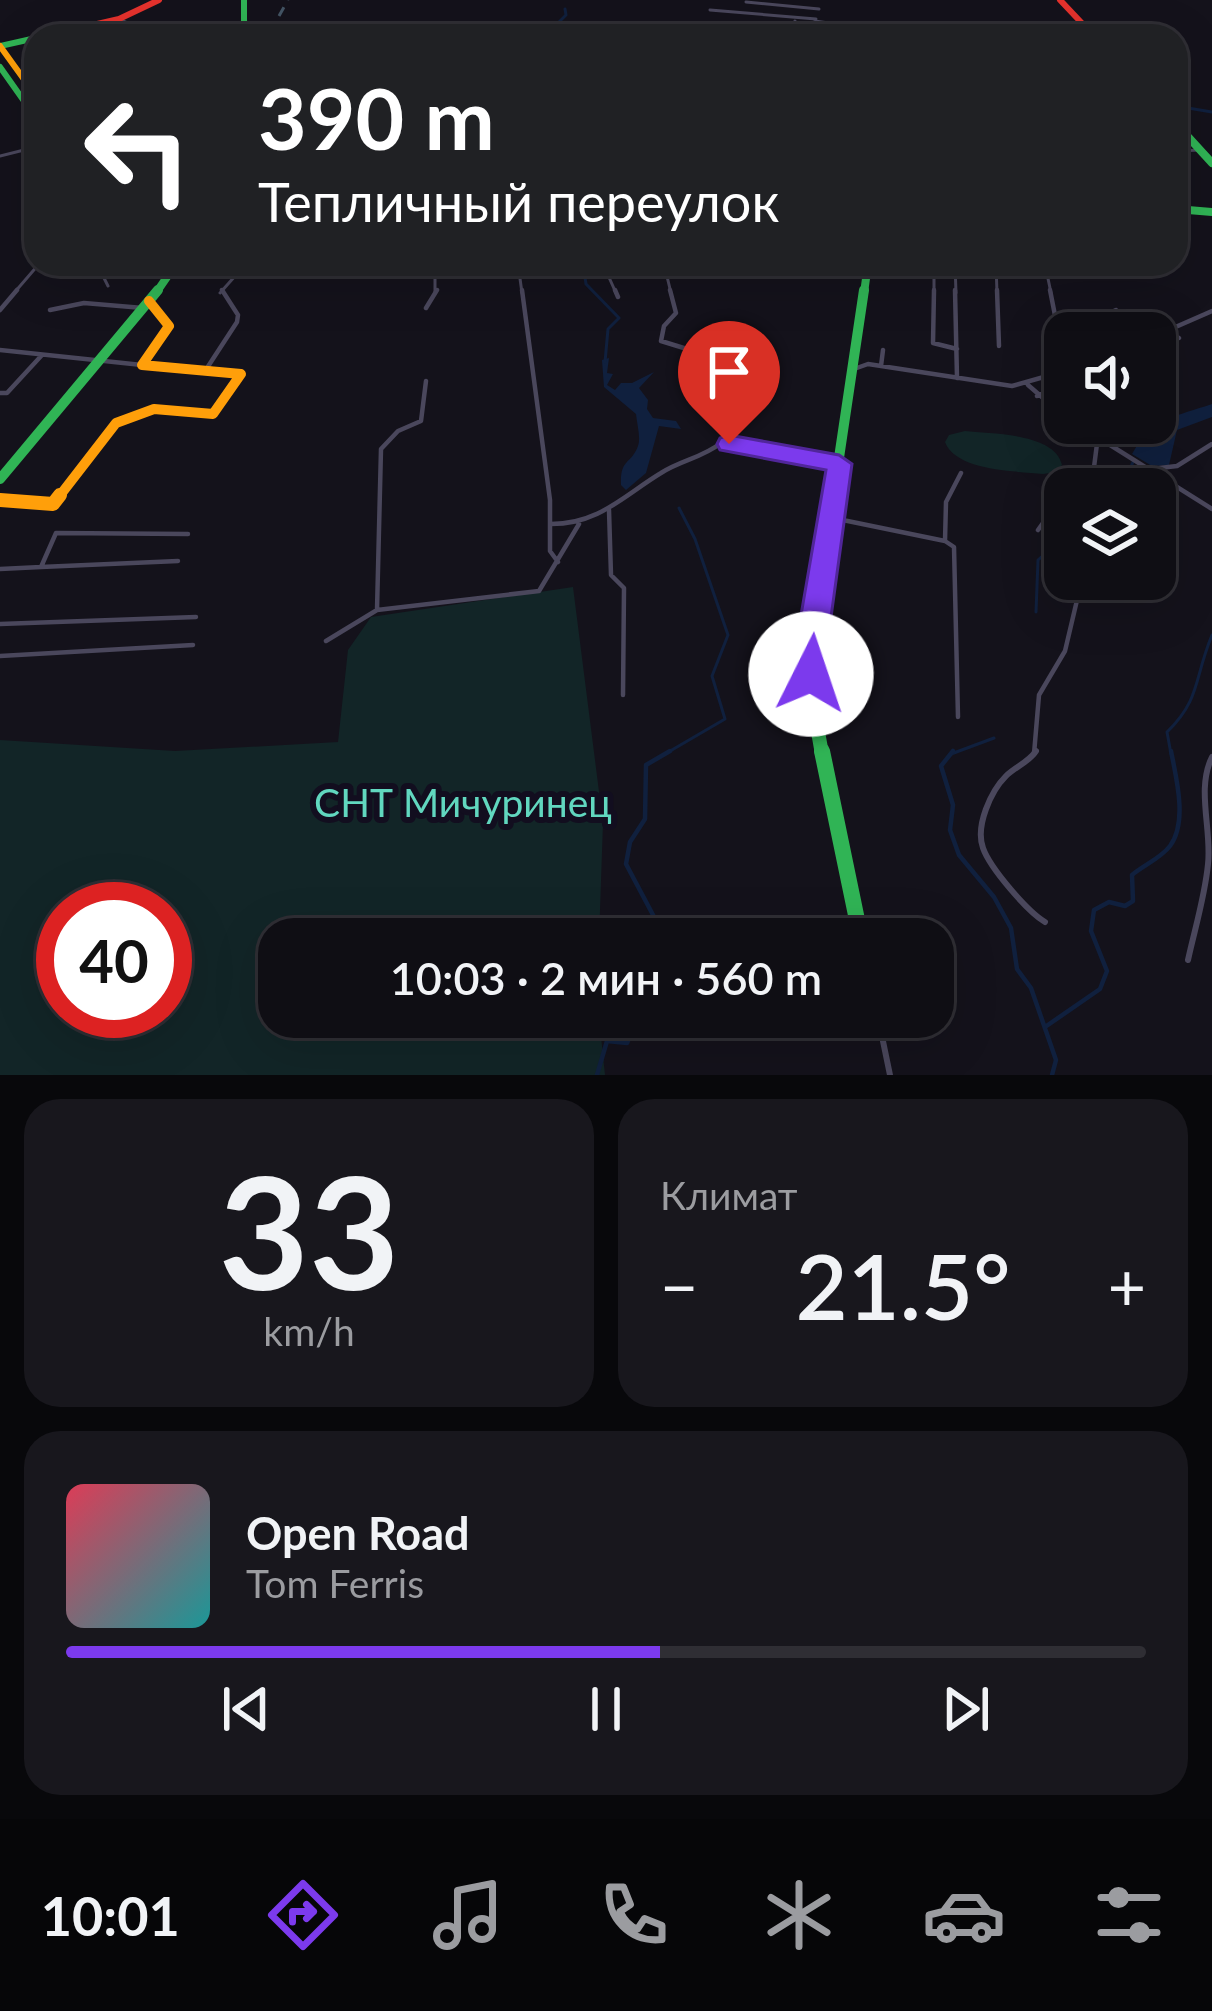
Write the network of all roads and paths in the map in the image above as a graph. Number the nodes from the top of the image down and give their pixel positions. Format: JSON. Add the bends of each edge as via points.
{"nodes":[{"id":1,"x":159,"y":0,"type":"edge"},
{"id":2,"x":1060,"y":0,"type":"edge"},
{"id":3,"x":821,"y":1,"type":"edge"},
{"id":4,"x":746,"y":2,"type":"edge"},
{"id":5,"x":819,"y":9,"type":"junction"},
{"id":6,"x":710,"y":10,"type":"dead end"},
{"id":7,"x":119,"y":19,"type":"junction"},
{"id":8,"x":815,"y":20,"type":"junction"},
{"id":9,"x":97,"y":24,"type":"edge"},
{"id":10,"x":130,"y":24,"type":"edge"},
{"id":11,"x":790,"y":24,"type":"edge"},
{"id":12,"x":840,"y":24,"type":"edge"},
{"id":13,"x":1083,"y":24,"type":"edge"},
{"id":14,"x":2,"y":57,"type":"edge"},
{"id":15,"x":24,"y":91,"type":"edge"},
{"id":16,"x":1188,"y":137,"type":"edge"},
{"id":17,"x":1188,"y":150,"type":"edge"},
{"id":18,"x":1200,"y":150,"type":"junction"},
{"id":19,"x":1212,"y":163,"type":"edge"},
{"id":20,"x":29,"y":276,"type":"edge"},
{"id":21,"x":102,"y":276,"type":"edge"},
{"id":22,"x":167,"y":276,"type":"edge"},
{"id":23,"x":235,"y":276,"type":"edge"},
{"id":24,"x":432,"y":276,"type":"edge"},
{"id":25,"x":520,"y":276,"type":"edge"},
{"id":26,"x":608,"y":276,"type":"edge"},
{"id":27,"x":667,"y":276,"type":"edge"},
{"id":28,"x":866,"y":276,"type":"edge"},
{"id":29,"x":934,"y":276,"type":"edge"},
{"id":30,"x":955,"y":276,"type":"edge"},
{"id":31,"x":996,"y":276,"type":"edge"},
{"id":32,"x":1048,"y":276,"type":"edge"},
{"id":33,"x":108,"y":286,"type":"dead end"},
{"id":34,"x":618,"y":297,"type":"dead end"},
{"id":35,"x":146,"y":304,"type":"junction"},
{"id":36,"x":426,"y":308,"type":"dead end"},
{"id":37,"x":0,"y":310,"type":"edge"},
{"id":38,"x":50,"y":310,"type":"dead end"},
{"id":39,"x":1116,"y":310,"type":"dead end"},
{"id":40,"x":1212,"y":311,"type":"edge"},
{"id":41,"x":1054,"y":312,"type":"edge"},
{"id":42,"x":1112,"y":312,"type":"edge"},
{"id":43,"x":1176,"y":327,"type":"edge"},
{"id":44,"x":999,"y":346,"type":"dead end"},
{"id":45,"x":687,"y":349,"type":"dead end"},
{"id":46,"x":957,"y":349,"type":"junction"},
{"id":47,"x":0,"y":350,"type":"edge"},
{"id":48,"x":883,"y":350,"type":"dead end"},
{"id":49,"x":42,"y":355,"type":"junction"},
{"id":50,"x":99,"y":361,"type":"junction"},
{"id":51,"x":142,"y":364,"type":"junction"},
{"id":52,"x":853,"y":364,"type":"junction"},
{"id":53,"x":881,"y":366,"type":"junction"},
{"id":54,"x":205,"y":371,"type":"junction"},
{"id":55,"x":957,"y":378,"type":"junction"},
{"id":56,"x":1044,"y":378,"type":"edge"},
{"id":57,"x":425,"y":381,"type":"dead end"},
{"id":58,"x":1028,"y":385,"type":"junction"},
{"id":59,"x":0,"y":393,"type":"edge"},
{"id":60,"x":1044,"y":393,"type":"edge"},
{"id":61,"x":1037,"y":396,"type":"junction"},
{"id":62,"x":1044,"y":402,"type":"edge"},
{"id":63,"x":1111,"y":444,"type":"edge"},
{"id":64,"x":1212,"y":444,"type":"edge"},
{"id":65,"x":839,"y":464,"type":"junction"},
{"id":66,"x":1148,"y":468,"type":"edge"},
{"id":67,"x":1159,"y":468,"type":"edge"},
{"id":68,"x":961,"y":472,"type":"dead end"},
{"id":69,"x":0,"y":478,"type":"edge"},
{"id":70,"x":1177,"y":487,"type":"edge"},
{"id":71,"x":0,"y":500,"type":"edge"},
{"id":72,"x":1212,"y":509,"type":"edge"},
{"id":73,"x":607,"y":514,"type":"junction"},
{"id":74,"x":830,"y":518,"type":"junction"},
{"id":75,"x":1044,"y":522,"type":"edge"},
{"id":76,"x":551,"y":524,"type":"junction"},
{"id":77,"x":579,"y":524,"type":"junction"},
{"id":78,"x":1038,"y":530,"type":"dead end"},
{"id":79,"x":188,"y":535,"type":"dead end"},
{"id":80,"x":945,"y":541,"type":"junction"},
{"id":81,"x":178,"y":561,"type":"dead end"},
{"id":82,"x":558,"y":562,"type":"junction"},
{"id":83,"x":41,"y":567,"type":"junction"},
{"id":84,"x":0,"y":569,"type":"edge"},
{"id":85,"x":1077,"y":600,"type":"edge"},
{"id":86,"x":377,"y":610,"type":"junction"},
{"id":87,"x":196,"y":617,"type":"dead end"},
{"id":88,"x":0,"y":624,"type":"edge"},
{"id":89,"x":326,"y":641,"type":"dead end"},
{"id":90,"x":193,"y":645,"type":"dead end"},
{"id":91,"x":0,"y":656,"type":"edge"},
{"id":92,"x":623,"y":695,"type":"dead end"},
{"id":93,"x":958,"y":717,"type":"dead end"},
{"id":94,"x":1212,"y":757,"type":"edge"},
{"id":95,"x":857,"y":918,"type":"edge"},
{"id":96,"x":1045,"y":922,"type":"dead end"},
{"id":97,"x":1188,"y":960,"type":"dead end"},
{"id":98,"x":882,"y":1038,"type":"edge"},
{"id":99,"x":890,"y":1075,"type":"edge"}],
"edges":[{"from":1,"to":7,"type":"street"},
{"from":2,"to":13,"type":"street"},
{"from":3,"to":5,"type":"street"},
{"from":4,"to":5,"type":"street"},
{"from":5,"to":8,"type":"street"},
{"from":6,"to":8,"type":"street"},
{"from":7,"to":9,"type":"street"},
{"from":7,"to":10,"type":"street"},
{"from":8,"to":11,"type":"street"},
{"from":8,"to":12,"type":"street"},
{"from":14,"to":15,"type":"street"},
{"from":16,"to":18,"type":"street"},
{"from":17,"to":18,"type":"street"},
{"from":18,"to":19,"type":"street"},
{"from":20,"to":37,"type":"street"},
{"from":21,"to":33,"type":"street"},
{"from":22,"to":35,"type":"street"},
{"from":23,"to":54,"type":"street","via":[[220,293],[237,322]]},
{"from":24,"to":36,"type":"street","via":[[439,289]]},
{"from":25,"to":76,"type":"street"},
{"from":26,"to":34,"type":"street"},
{"from":27,"to":45,"type":"street","via":[[676,313],[661,341]]},
{"from":28,"to":52,"type":"street"},
{"from":29,"to":46,"type":"street","via":[[933,343]]},
{"from":30,"to":46,"type":"street"},
{"from":31,"to":44,"type":"street"},
{"from":32,"to":41,"type":"street"},
{"from":35,"to":38,"type":"street"},
{"from":35,"to":50,"type":"street"},
{"from":35,"to":51,"type":"street","via":[[169,326]]},
{"from":39,"to":42,"type":"street"},
{"from":40,"to":43,"type":"street"},
{"from":46,"to":55,"type":"street"},
{"from":47,"to":49,"type":"street"},
{"from":48,"to":53,"type":"street"},
{"from":49,"to":50,"type":"street"},
{"from":49,"to":59,"type":"street"},
{"from":50,"to":51,"type":"street"},
{"from":50,"to":69,"type":"street"},
{"from":51,"to":54,"type":"street"},
{"from":52,"to":53,"type":"street"},
{"from":52,"to":65,"type":"street"},
{"from":53,"to":55,"type":"street"},
{"from":54,"to":71,"type":"street","via":[[241,374],[213,414],[154,410],[116,423],[53,504]]},
{"from":55,"to":58,"type":"street"},
{"from":56,"to":58,"type":"street"},
{"from":57,"to":86,"type":"street","via":[[421,421],[398,431],[380,454]]},
{"from":58,"to":61,"type":"street"},
{"from":60,"to":61,"type":"street"},
{"from":61,"to":62,"type":"street"},
{"from":63,"to":66,"type":"street"},
{"from":64,"to":67,"type":"street"},
{"from":65,"to":73,"type":"street","via":[[721,443],[662,472]]},
{"from":65,"to":74,"type":"street"},
{"from":68,"to":80,"type":"street","via":[[946,502]]},
{"from":70,"to":72,"type":"street"},
{"from":73,"to":77,"type":"street"},
{"from":73,"to":92,"type":"street","via":[[611,575],[624,588]]},
{"from":74,"to":80,"type":"street"},
{"from":74,"to":95,"type":"street","via":[[810,650],[811,699]]},
{"from":75,"to":78,"type":"street"},
{"from":76,"to":77,"type":"street"},
{"from":76,"to":82,"type":"street"},
{"from":77,"to":82,"type":"street"},
{"from":79,"to":83,"type":"street","via":[[56,533]]},
{"from":80,"to":93,"type":"street","via":[[954,547]]},
{"from":81,"to":83,"type":"street"},
{"from":82,"to":86,"type":"street","via":[[539,591]]},
{"from":83,"to":84,"type":"street"},
{"from":85,"to":96,"type":"street","via":[[1065,651],[1039,695],[1038,747],[1006,776],[981,829],[989,858]]},
{"from":86,"to":89,"type":"street"},
{"from":87,"to":88,"type":"street"},
{"from":90,"to":91,"type":"street"},
{"from":94,"to":97,"type":"street","via":[[1210,860]]},
{"from":98,"to":99,"type":"street"}]}
